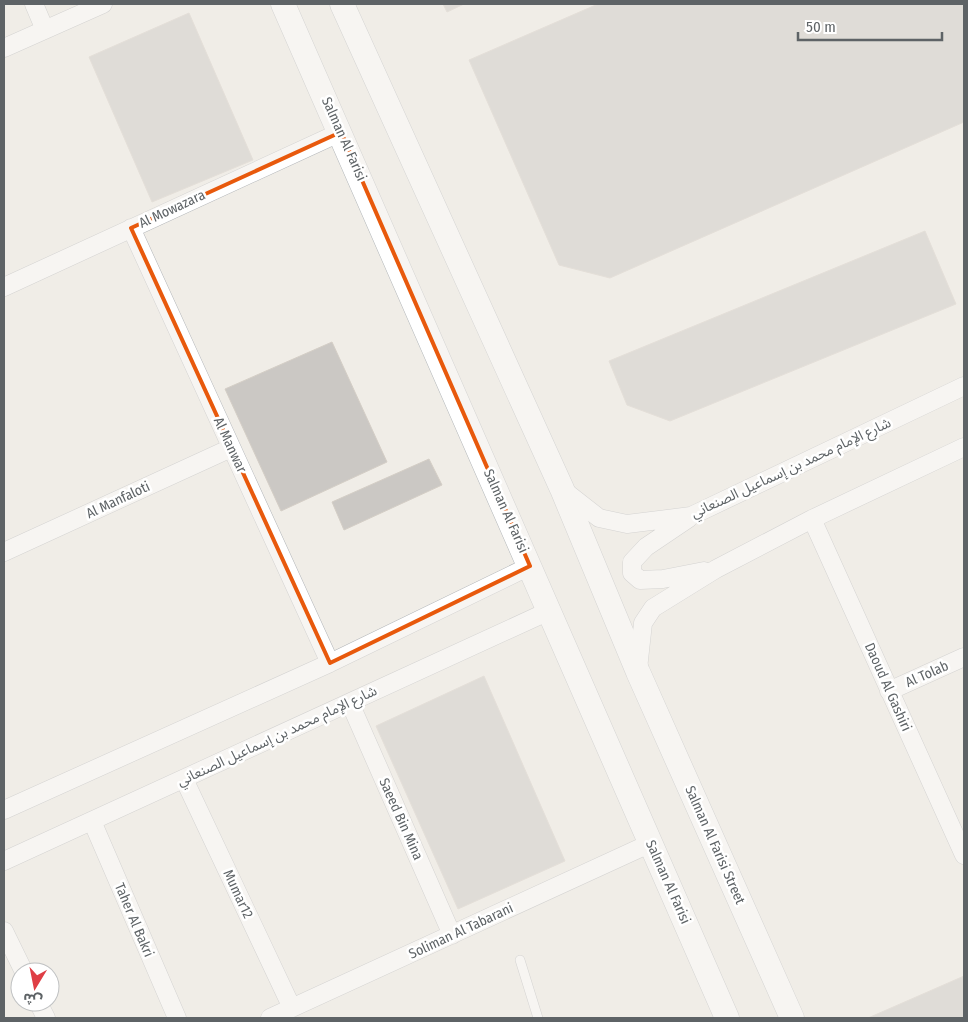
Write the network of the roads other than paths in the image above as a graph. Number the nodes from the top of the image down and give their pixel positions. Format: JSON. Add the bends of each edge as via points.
{"nodes":[{"id":1,"x":34,"y":4,"type":"edge"},
{"id":2,"x":103,"y":4,"type":"edge"},
{"id":3,"x":283,"y":4,"type":"edge"},
{"id":4,"x":342,"y":4,"type":"edge"},
{"id":5,"x":45,"y":30,"type":"junction"},
{"id":6,"x":4,"y":48,"type":"edge"},
{"id":7,"x":341,"y":132,"type":"junction"},
{"id":8,"x":131,"y":228,"type":"junction"},
{"id":9,"x":4,"y":287,"type":"edge"},
{"id":10,"x":964,"y":386,"type":"edge"},
{"id":11,"x":964,"y":447,"type":"edge"},
{"id":12,"x":232,"y":448,"type":"junction"},
{"id":13,"x":562,"y":489,"type":"junction"},
{"id":14,"x":691,"y":516,"type":"junction"},
{"id":15,"x":812,"y":519,"type":"junction"},
{"id":16,"x":4,"y":552,"type":"edge"},
{"id":17,"x":530,"y":566,"type":"junction"},
{"id":18,"x":716,"y":569,"type":"junction"},
{"id":19,"x":549,"y":610,"type":"junction"},
{"id":20,"x":964,"y":657,"type":"edge"},
{"id":21,"x":330,"y":663,"type":"junction"},
{"id":22,"x":638,"y":672,"type":"junction"},
{"id":23,"x":889,"y":691,"type":"junction"},
{"id":24,"x":350,"y":703,"type":"junction"},
{"id":25,"x":184,"y":778,"type":"junction"},
{"id":26,"x":4,"y":810,"type":"edge"},
{"id":27,"x":92,"y":821,"type":"junction"},
{"id":28,"x":651,"y":843,"type":"junction"},
{"id":29,"x":964,"y":855,"type":"edge"},
{"id":30,"x":4,"y":861,"type":"edge"},
{"id":31,"x":4,"y":931,"type":"edge"},
{"id":32,"x":452,"y":935,"type":"junction"},
{"id":33,"x":520,"y":960,"type":"dead end"},
{"id":34,"x":19,"y":962,"type":"edge"},
{"id":35,"x":292,"y":1008,"type":"junction"},
{"id":36,"x":177,"y":1018,"type":"edge"},
{"id":37,"x":270,"y":1018,"type":"edge"},
{"id":38,"x":538,"y":1018,"type":"edge"},
{"id":39,"x":727,"y":1018,"type":"edge"},
{"id":40,"x":792,"y":1018,"type":"edge"}],
"edges":[{"from":1,"to":5,"type":"street"},
{"from":2,"to":5,"type":"street"},
{"from":3,"to":7,"type":"street","name":"Salman Al Farisi"},
{"from":4,"to":13,"type":"street"},
{"from":5,"to":6,"type":"street"},
{"from":7,"to":8,"type":"street","name":"Al Mowazara"},
{"from":7,"to":17,"type":"street","name":"Salman Al Farisi"},
{"from":8,"to":9,"type":"street","name":"Al Mowazara"},
{"from":8,"to":12,"type":"street","name":"Al Manwar"},
{"from":10,"to":14,"type":"street","name":"شارع الإمام محمد بن إسماعيل الصنعاني"},
{"from":11,"to":15,"type":"street"},
{"from":12,"to":16,"type":"street","name":"Al Manfaloti"},
{"from":12,"to":21,"type":"street","name":"Al Manwar"},
{"from":13,"to":14,"type":"street","name":"شارع الإمام محمد بن إسماعيل الصنعاني","via":[[599,518],[627,524]]},
{"from":13,"to":22,"type":"street"},
{"from":14,"to":18,"type":"street","via":[[646,547],[632,562],[632,573],[640,580],[663,579]]},
{"from":15,"to":18,"type":"street"},
{"from":15,"to":23,"type":"street","name":"Daoud Al Gashiri"},
{"from":17,"to":19,"type":"street","name":"Salman Al Farisi"},
{"from":17,"to":21,"type":"street"},
{"from":18,"to":22,"type":"street","via":[[653,608],[642,623]]},
{"from":19,"to":24,"type":"street","name":"شارع الإمام محمد بن إسماعيل الصنعاني"},
{"from":19,"to":28,"type":"street","name":"Salman Al Farisi"},
{"from":20,"to":23,"type":"street","name":"Al Tolab"},
{"from":21,"to":26,"type":"street"},
{"from":22,"to":40,"type":"street","name":"Salman Al Farisi Street"},
{"from":23,"to":29,"type":"street","name":"Daoud Al Gashiri"},
{"from":24,"to":25,"type":"street","name":"شارع الإمام محمد بن إسماعيل الصنعاني"},
{"from":24,"to":32,"type":"street","name":"Saeed Bin Mina"},
{"from":25,"to":27,"type":"street","name":"شارع الإمام محمد بن إسماعيل الصنعاني"},
{"from":25,"to":35,"type":"street","name":"Mumar12"},
{"from":27,"to":30,"type":"street","name":"شارع الإمام محمد بن إسماعيل الصنعاني"},
{"from":27,"to":36,"type":"street","name":"Taher Al Bakri"},
{"from":28,"to":32,"type":"street","name":"Soliman Al Tabarani"},
{"from":28,"to":39,"type":"street","name":"Salman Al Farisi"},
{"from":31,"to":34,"type":"street"},
{"from":32,"to":35,"type":"street","name":"Soliman Al Tabarani"},
{"from":33,"to":38,"type":"lane"},
{"from":35,"to":37,"type":"street","name":"Soliman Al Tabarani"}]}
